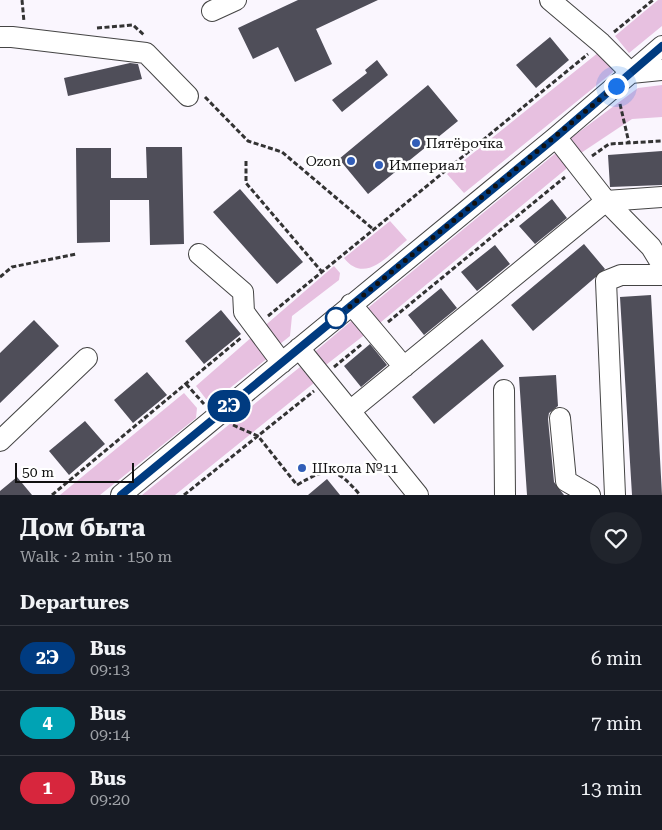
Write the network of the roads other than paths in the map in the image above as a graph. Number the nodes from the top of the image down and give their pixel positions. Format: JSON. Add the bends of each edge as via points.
{"nodes":[{"id":1,"x":236,"y":0,"type":"edge"},
{"id":2,"x":550,"y":0,"type":"edge"},
{"id":3,"x":212,"y":11,"type":"dead end"},
{"id":4,"x":0,"y":38,"type":"edge"},
{"id":5,"x":662,"y":46,"type":"edge"},
{"id":6,"x":662,"y":70,"type":"edge"},
{"id":7,"x":631,"y":72,"type":"junction"},
{"id":8,"x":188,"y":96,"type":"dead end"},
{"id":9,"x":556,"y":137,"type":"junction"},
{"id":10,"x":662,"y":197,"type":"edge"},
{"id":11,"x":606,"y":201,"type":"junction"},
{"id":12,"x":199,"y":254,"type":"dead end"},
{"id":13,"x":662,"y":265,"type":"edge"},
{"id":14,"x":662,"y":275,"type":"edge"},
{"id":15,"x":351,"y":304,"type":"junction"},
{"id":16,"x":300,"y":348,"type":"junction"},
{"id":17,"x":87,"y":358,"type":"dead end"},
{"id":18,"x":282,"y":363,"type":"junction"},
{"id":19,"x":404,"y":367,"type":"junction"},
{"id":20,"x":504,"y":390,"type":"dead end"},
{"id":21,"x":350,"y":411,"type":"junction"},
{"id":22,"x":560,"y":418,"type":"dead end"},
{"id":23,"x":0,"y":441,"type":"edge"},
{"id":24,"x":121,"y":495,"type":"edge"},
{"id":25,"x":418,"y":495,"type":"edge"},
{"id":26,"x":505,"y":495,"type":"edge"},
{"id":27,"x":590,"y":495,"type":"edge"},
{"id":28,"x":615,"y":495,"type":"edge"}],
"edges":[{"from":1,"to":3,"type":"street"},
{"from":2,"to":7,"type":"street"},
{"from":4,"to":8,"type":"street","via":[[146,53]]},
{"from":5,"to":7,"type":"street"},
{"from":6,"to":7,"type":"street"},
{"from":7,"to":9,"type":"street"},
{"from":9,"to":11,"type":"street"},
{"from":9,"to":15,"type":"street"},
{"from":10,"to":11,"type":"street"},
{"from":11,"to":13,"type":"street","via":[[651,247]]},
{"from":11,"to":19,"type":"street"},
{"from":12,"to":18,"type":"street","via":[[244,292],[244,312]]},
{"from":14,"to":28,"type":"street","via":[[621,274],[606,282]]},
{"from":15,"to":16,"type":"street"},
{"from":15,"to":19,"type":"street"},
{"from":16,"to":18,"type":"street"},
{"from":16,"to":21,"type":"street"},
{"from":17,"to":23,"type":"street"},
{"from":18,"to":24,"type":"street"},
{"from":19,"to":21,"type":"street"},
{"from":20,"to":26,"type":"street"},
{"from":21,"to":25,"type":"street"},
{"from":22,"to":27,"type":"street","via":[[566,481]]}]}
